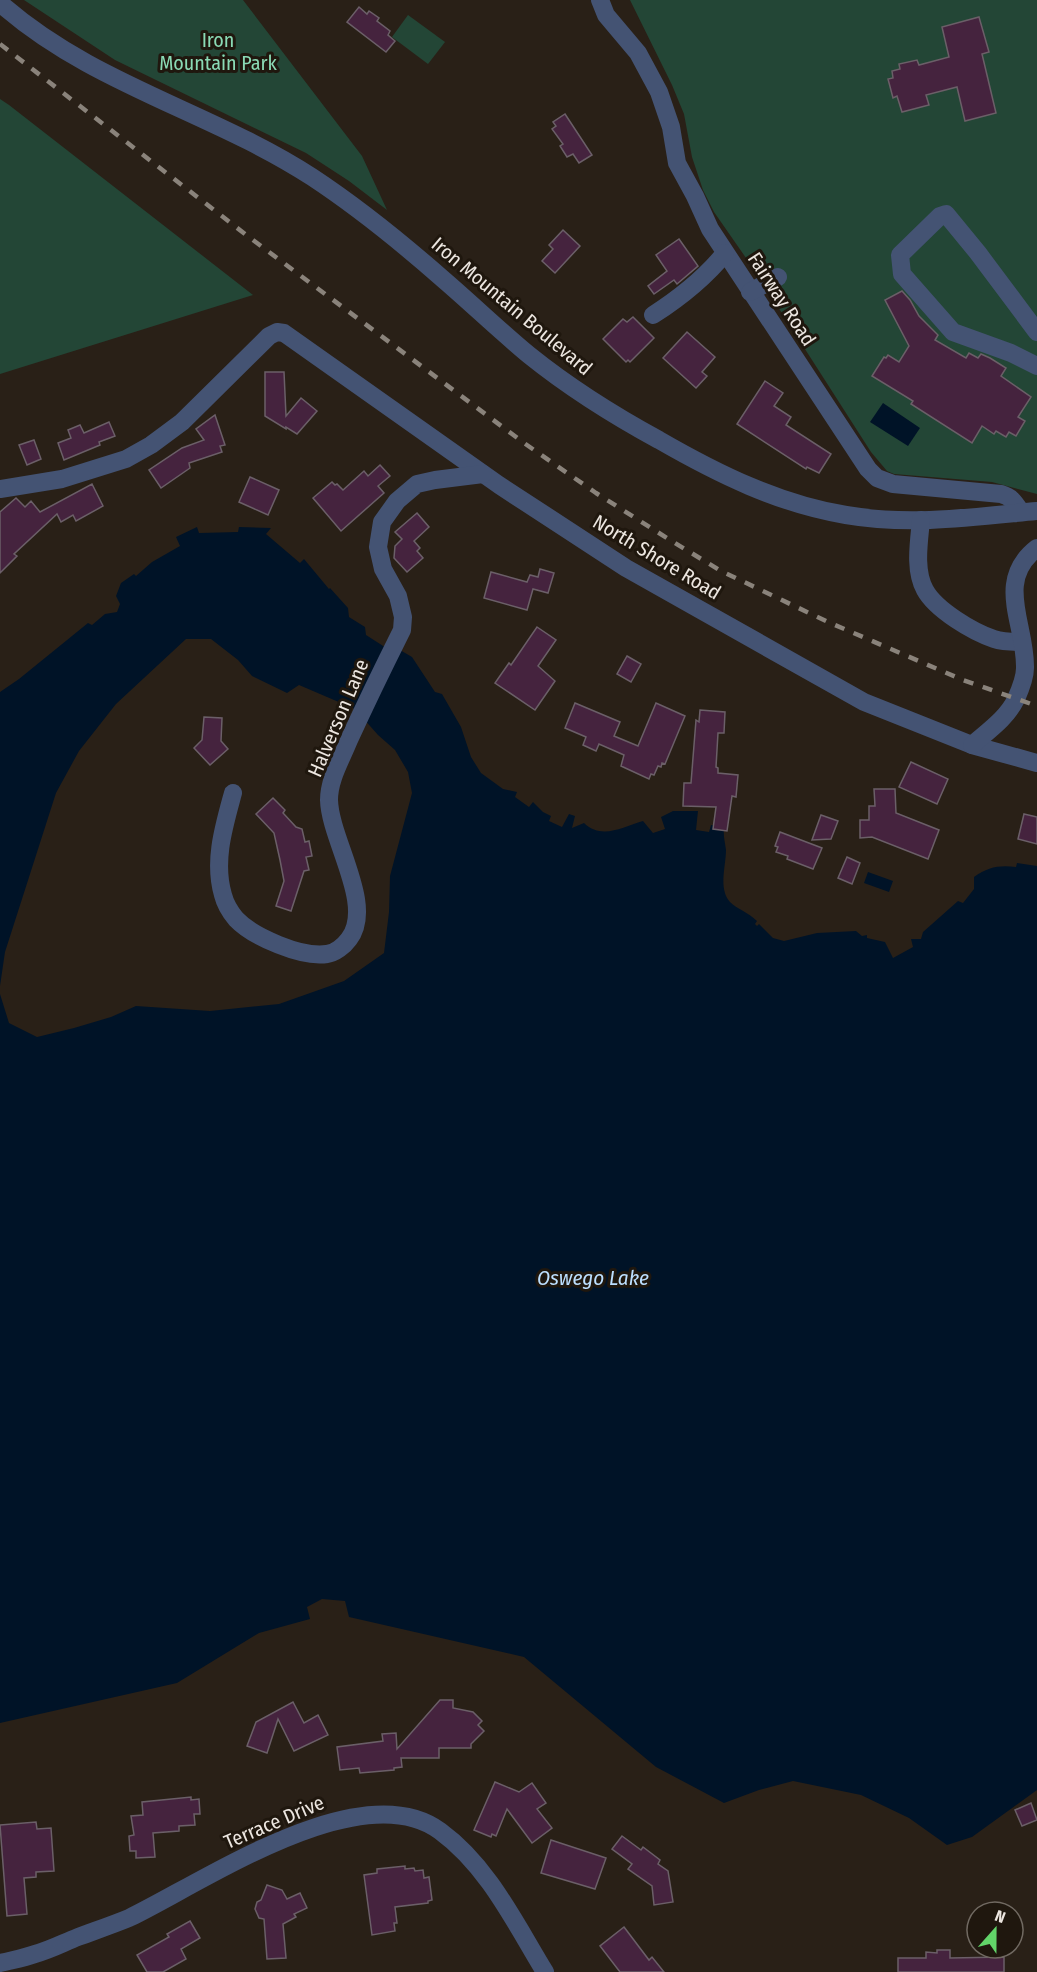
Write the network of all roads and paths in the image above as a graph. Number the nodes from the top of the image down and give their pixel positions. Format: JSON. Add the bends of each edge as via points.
{"nodes":[{"id":1,"x":600,"y":0,"type":"edge"},
{"id":2,"x":0,"y":3,"type":"edge"},
{"id":3,"x":725,"y":253,"type":"junction"},
{"id":4,"x":778,"y":278,"type":"dead end"},
{"id":5,"x":750,"y":292,"type":"junction"},
{"id":6,"x":653,"y":315,"type":"dead end"},
{"id":7,"x":1037,"y":332,"type":"edge"},
{"id":8,"x":1037,"y":366,"type":"edge"},
{"id":9,"x":483,"y":474,"type":"junction"},
{"id":10,"x":0,"y":489,"type":"edge"},
{"id":11,"x":1029,"y":512,"type":"edge"},
{"id":12,"x":921,"y":520,"type":"junction"},
{"id":13,"x":1037,"y":548,"type":"edge"},
{"id":14,"x":1022,"y":642,"type":"junction"},
{"id":15,"x":972,"y":745,"type":"junction"},
{"id":16,"x":1037,"y":763,"type":"edge"},
{"id":17,"x":233,"y":793,"type":"dead end"},
{"id":18,"x":0,"y":1963,"type":"edge"},
{"id":19,"x":545,"y":1972,"type":"edge"}],
"edges":[{"from":1,"to":3,"type":"street","name":"Fairway Road","via":[[606,15],[638,52],[659,92],[671,127],[676,164]]},
{"from":2,"to":12,"type":"street","name":"Iron Mountain Boulevard","via":[[40,35],[96,69],[259,147],[313,178],[378,224],[554,375],[661,442],[752,488],[806,506],[847,515]]},
{"from":3,"to":5,"type":"street","name":"Fairway Road"},
{"from":3,"to":6,"type":"street","via":[[699,283]]},
{"from":4,"to":5,"type":"street"},
{"from":5,"to":11,"type":"street","name":"Fairway Road","via":[[840,430],[877,478],[893,484],[1001,494]]},
{"from":7,"to":8,"type":"street","via":[[946,214],[900,255],[902,274],[953,332]]},
{"from":9,"to":10,"type":"street","name":"North Shore Road","via":[[284,333],[277,332],[182,422],[151,445],[126,459],[62,479]]},
{"from":9,"to":15,"type":"street","name":"North Shore Road","via":[[626,568],[864,702]]},
{"from":9,"to":17,"type":"street","name":"Halverson Lane","via":[[417,484],[397,501],[382,522],[378,547],[383,569],[398,596],[402,630],[330,786],[329,802],[357,905],[354,931],[337,950],[326,954],[297,952],[253,933],[236,919],[223,898],[218,874],[222,835]]},
{"from":11,"to":12,"type":"street","name":"Iron Mountain Boulevard"},
{"from":12,"to":14,"type":"street","via":[[918,554],[925,591],[942,609],[978,632],[993,639]]},
{"from":13,"to":14,"type":"street","via":[[1023,561],[1014,585]]},
{"from":14,"to":15,"type":"street","via":[[1025,671],[1016,700],[1009,712]]},
{"from":15,"to":16,"type":"street","name":"North Shore Road"},
{"from":18,"to":19,"type":"street","name":"Terrace Drive","via":[[35,1954],[125,1919],[201,1878],[306,1831],[339,1819],[397,1815],[429,1824],[482,1870]]}]}
